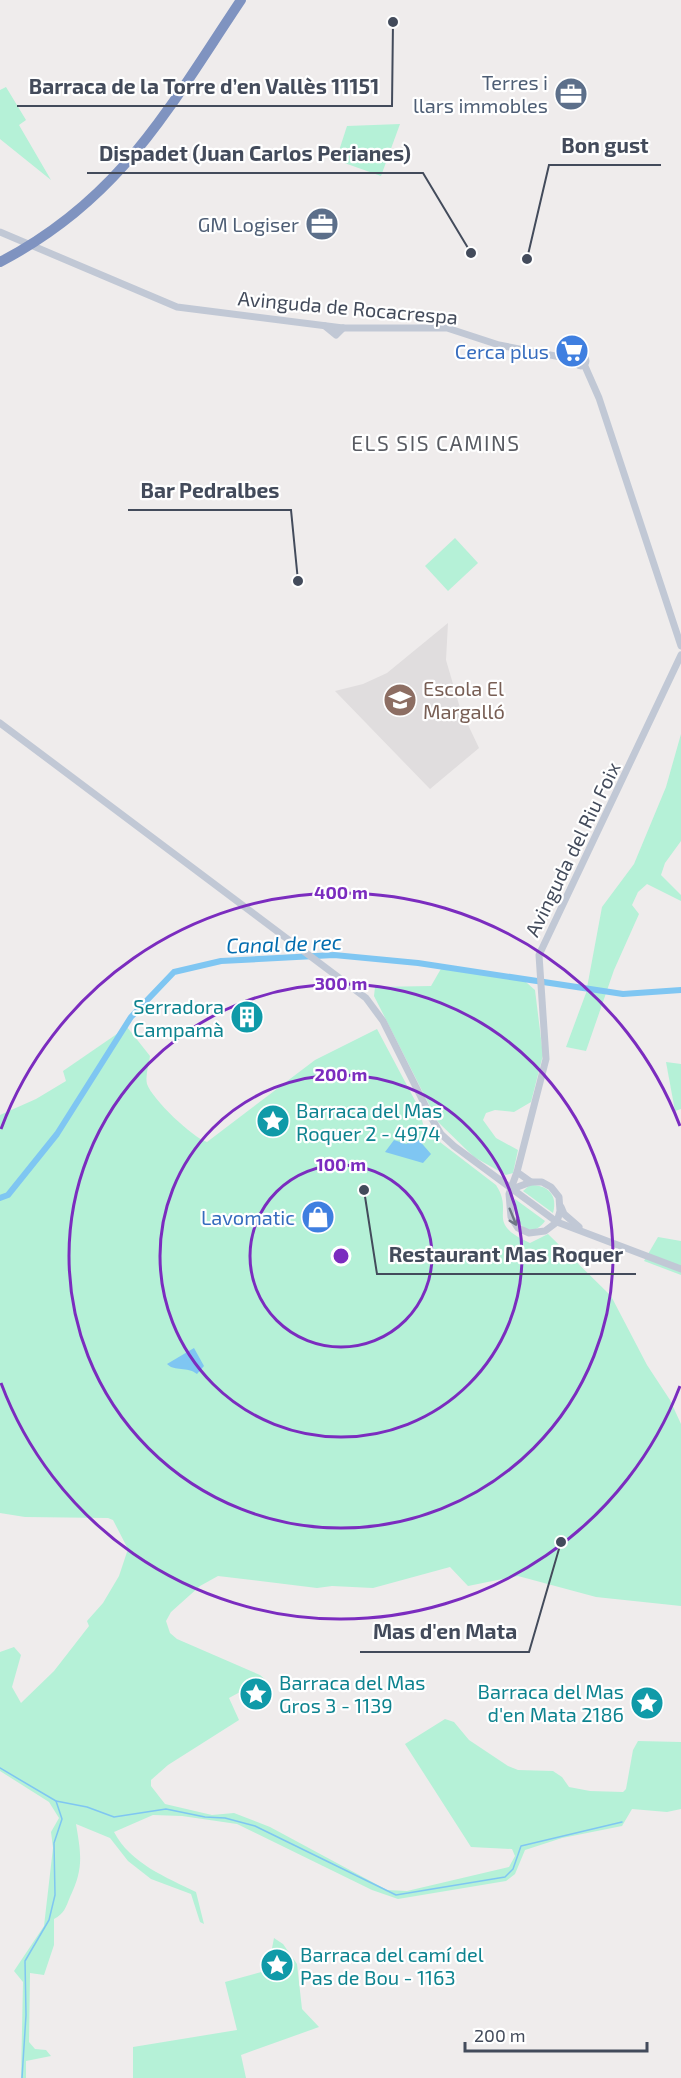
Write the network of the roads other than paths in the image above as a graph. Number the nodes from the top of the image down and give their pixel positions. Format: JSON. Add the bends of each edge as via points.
{"nodes":[{"id":1,"x":241,"y":0,"type":"edge"},
{"id":2,"x":0,"y":232,"type":"edge"},
{"id":3,"x":0,"y":262,"type":"edge"},
{"id":4,"x":681,"y":646,"type":"edge"},
{"id":5,"x":681,"y":655,"type":"edge"},
{"id":6,"x":0,"y":723,"type":"edge"},
{"id":7,"x":517,"y":1172,"type":"junction"},
{"id":8,"x":531,"y":1182,"type":"junction"},
{"id":9,"x":512,"y":1189,"type":"junction"},
{"id":10,"x":560,"y":1203,"type":"junction"},
{"id":11,"x":557,"y":1222,"type":"junction"},
{"id":12,"x":591,"y":1235,"type":"junction"},
{"id":13,"x":681,"y":1269,"type":"edge"}],
"edges":[{"from":1,"to":3,"type":"highway","via":[[134,155],[92,200],[43,238]]},
{"from":2,"to":4,"type":"street","name":"Avinguda de Rocacrespa","via":[[177,307],[325,326],[447,328],[499,345],[580,363],[592,382]]},
{"from":5,"to":7,"type":"street","name":"Avinguda del Riu Foix","via":[[539,955],[546,1059]]},
{"from":6,"to":9,"type":"street","via":[[328,968],[375,1008],[441,1134]]},
{"from":7,"to":8,"type":"street"},
{"from":7,"to":9,"type":"street","name":"Avinguda del Riu Foix"},
{"from":8,"to":9,"type":"street"},
{"from":8,"to":10,"type":"street","via":[[551,1187]]},
{"from":9,"to":11,"type":"street"},
{"from":9,"to":11,"type":"street","name":"Avinguda del Riu Foix","one_way":true,"via":[[508,1194],[509,1205],[518,1228],[535,1233]]},
{"from":10,"to":11,"type":"street"},
{"from":10,"to":12,"type":"street","via":[[564,1214]]},
{"from":11,"to":12,"type":"street"},
{"from":12,"to":13,"type":"street"}]}
